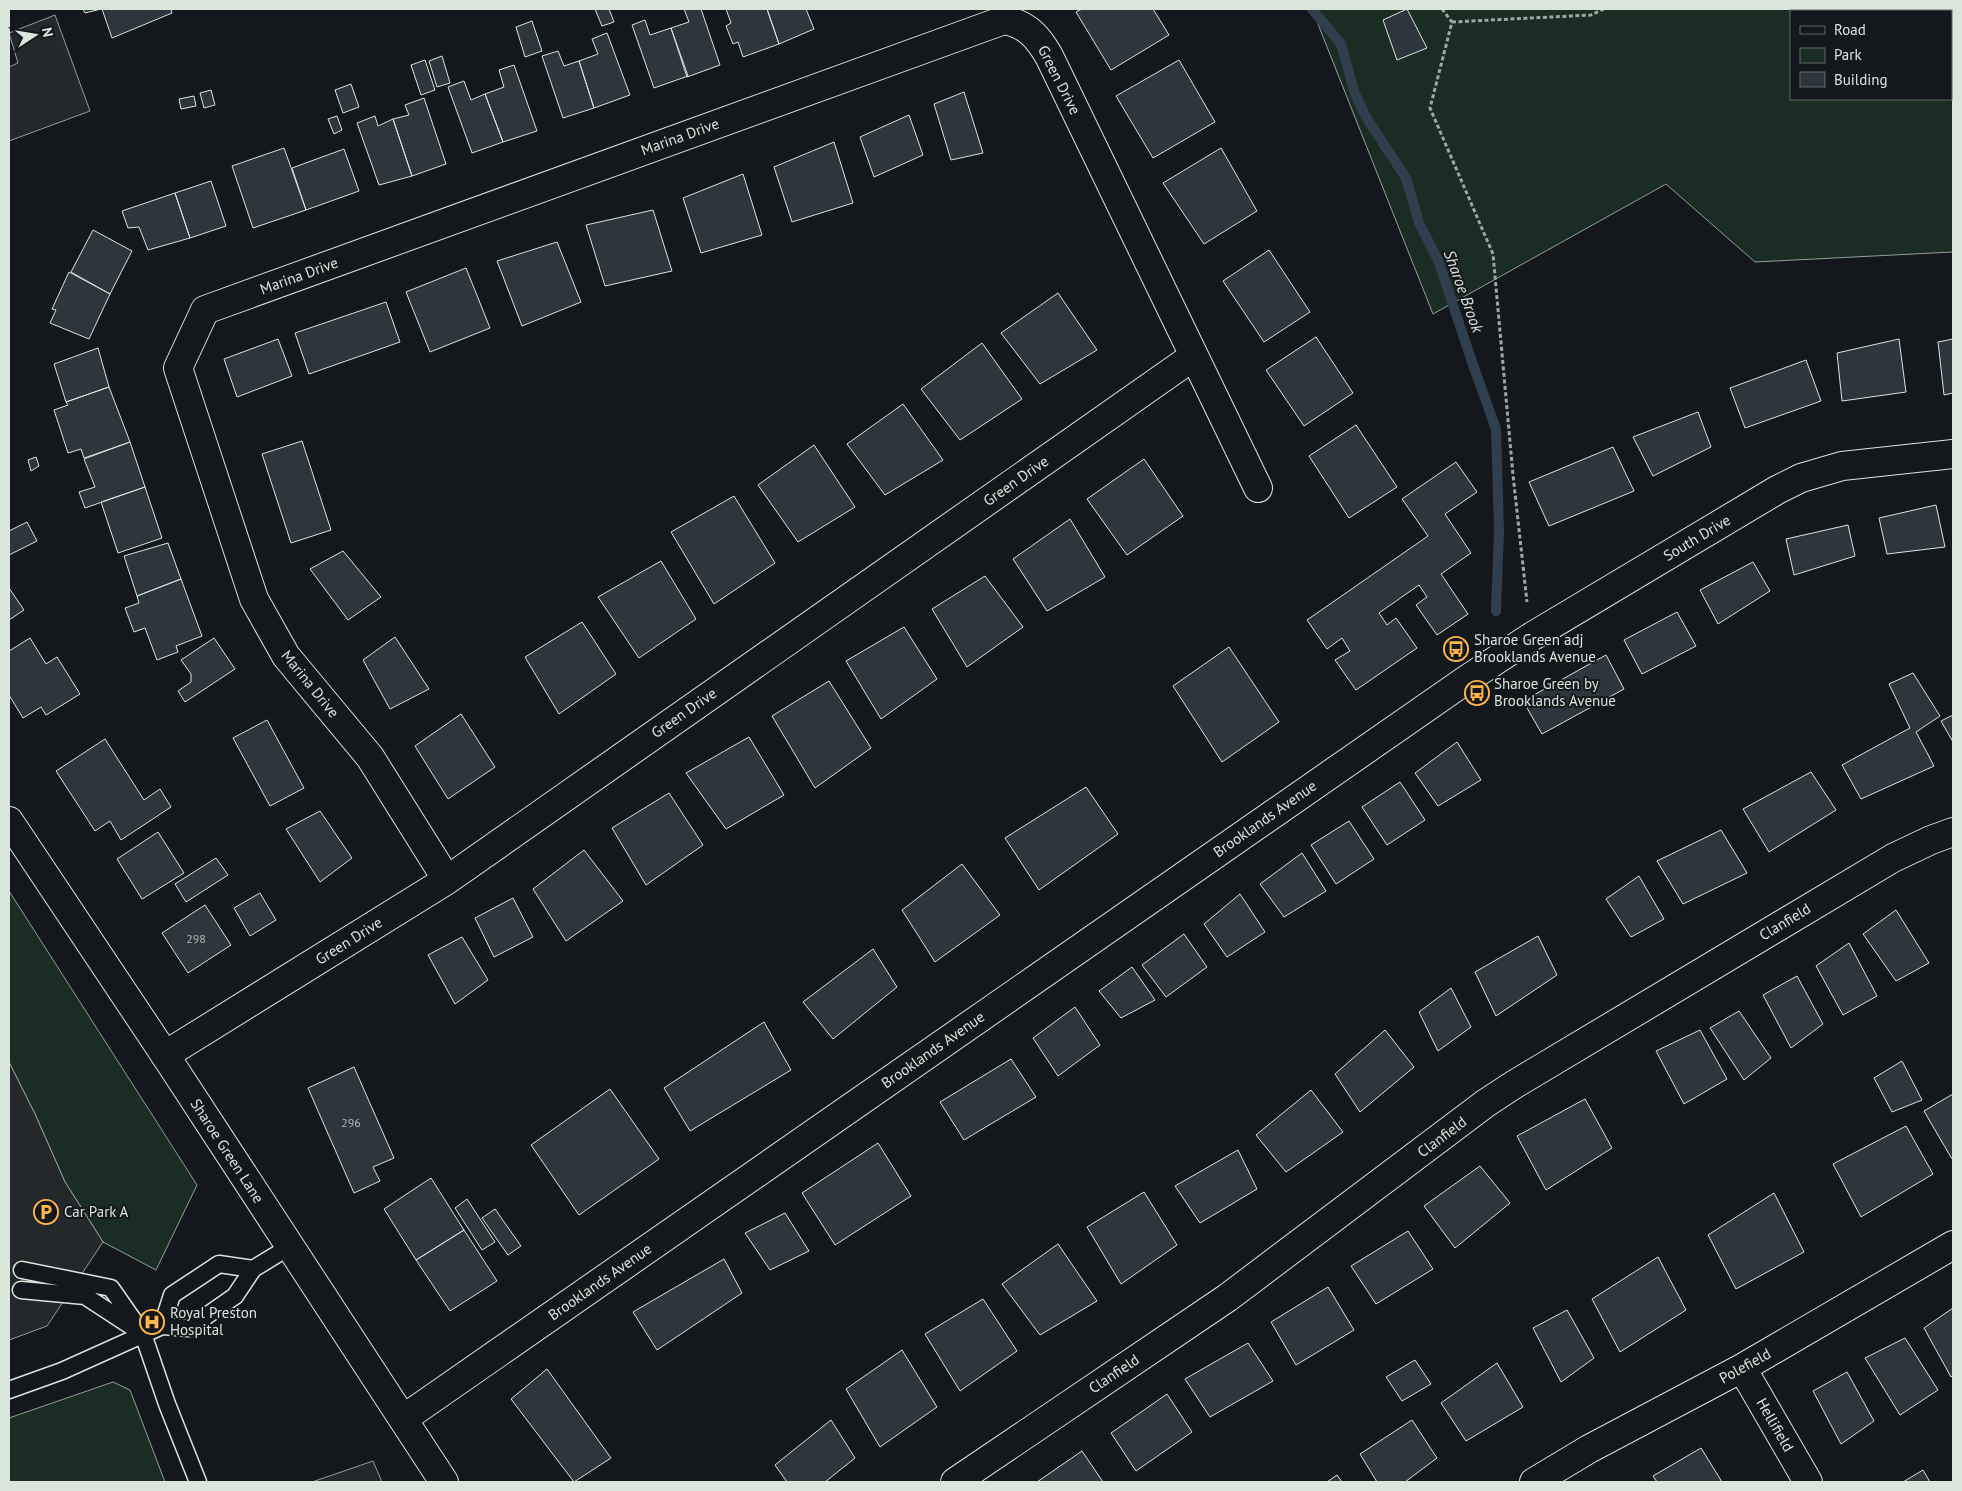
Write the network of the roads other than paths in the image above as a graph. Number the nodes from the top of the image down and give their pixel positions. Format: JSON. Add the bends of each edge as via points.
{"nodes":[{"id":1,"x":1004,"y":14,"type":"edge"},
{"id":2,"x":1194,"y":356,"type":"junction"},
{"id":3,"x":1953,"y":454,"type":"edge"},
{"id":4,"x":1258,"y":488,"type":"dead end"},
{"id":5,"x":1463,"y":682,"type":"joint"},
{"id":6,"x":9,"y":821,"type":"edge"},
{"id":7,"x":1953,"y":832,"type":"edge"},
{"id":8,"x":447,"y":880,"type":"junction"},
{"id":9,"x":165,"y":1055,"type":"junction"},
{"id":10,"x":1953,"y":1245,"type":"edge"},
{"id":11,"x":289,"y":1247,"type":"junction"},
{"id":12,"x":253,"y":1269,"type":"junction"},
{"id":13,"x":22,"y":1270,"type":"dead end"},
{"id":14,"x":21,"y":1290,"type":"dead end"},
{"id":15,"x":162,"y":1326,"type":"junction"},
{"id":16,"x":143,"y":1334,"type":"junction"},
{"id":17,"x":1742,"y":1368,"type":"junction"},
{"id":18,"x":9,"y":1390,"type":"edge"},
{"id":19,"x":403,"y":1419,"type":"junction"},
{"id":20,"x":198,"y":1482,"type":"edge"},
{"id":21,"x":444,"y":1482,"type":"edge"},
{"id":22,"x":955,"y":1482,"type":"edge"},
{"id":23,"x":1534,"y":1482,"type":"edge"},
{"id":24,"x":1808,"y":1482,"type":"edge"}],
"edges":[{"from":1,"to":2,"type":"street","name":"Green Drive","via":[[1038,38],[1049,56]]},
{"from":1,"to":8,"type":"street","name":"Marina Drive","via":[[205,310],[178,368],[254,599],[286,656],[370,757]]},
{"from":2,"to":4,"type":"street","name":"Green Drive"},
{"from":2,"to":8,"type":"street","name":"Green Drive"},
{"from":3,"to":5,"type":"street","name":"South Drive","via":[[1842,466],[1801,478],[1531,637]]},
{"from":5,"to":19,"type":"street","name":"Brooklands Avenue"},
{"from":6,"to":9,"type":"street","name":"Sharoe Green Lane"},
{"from":7,"to":22,"type":"street","name":"Clanfield","via":[[1893,858],[1515,1084],[1226,1298]]},
{"from":8,"to":9,"type":"street","name":"Green Drive"},
{"from":9,"to":11,"type":"street","name":"Sharoe Green Lane"},
{"from":10,"to":17,"type":"street","name":"Polefield"},
{"from":11,"to":12,"type":"lane"},
{"from":11,"to":19,"type":"street","name":"Sharoe Green Lane"},
{"from":12,"to":15,"type":"lane","via":[[235,1296],[190,1328]]},
{"from":12,"to":15,"type":"lane","via":[[219,1264],[172,1295]]},
{"from":13,"to":16,"type":"lane","via":[[111,1288]]},
{"from":14,"to":16,"type":"lane","via":[[84,1296]]},
{"from":15,"to":16,"type":"lane"},
{"from":16,"to":18,"type":"lane","via":[[62,1371]]},
{"from":16,"to":20,"type":"lane"},
{"from":17,"to":23,"type":"street","name":"Polefield","via":[[1589,1448]]},
{"from":17,"to":24,"type":"street","name":"Hellifield"},
{"from":19,"to":21,"type":"street","name":"Sharoe Green Lane"}]}
